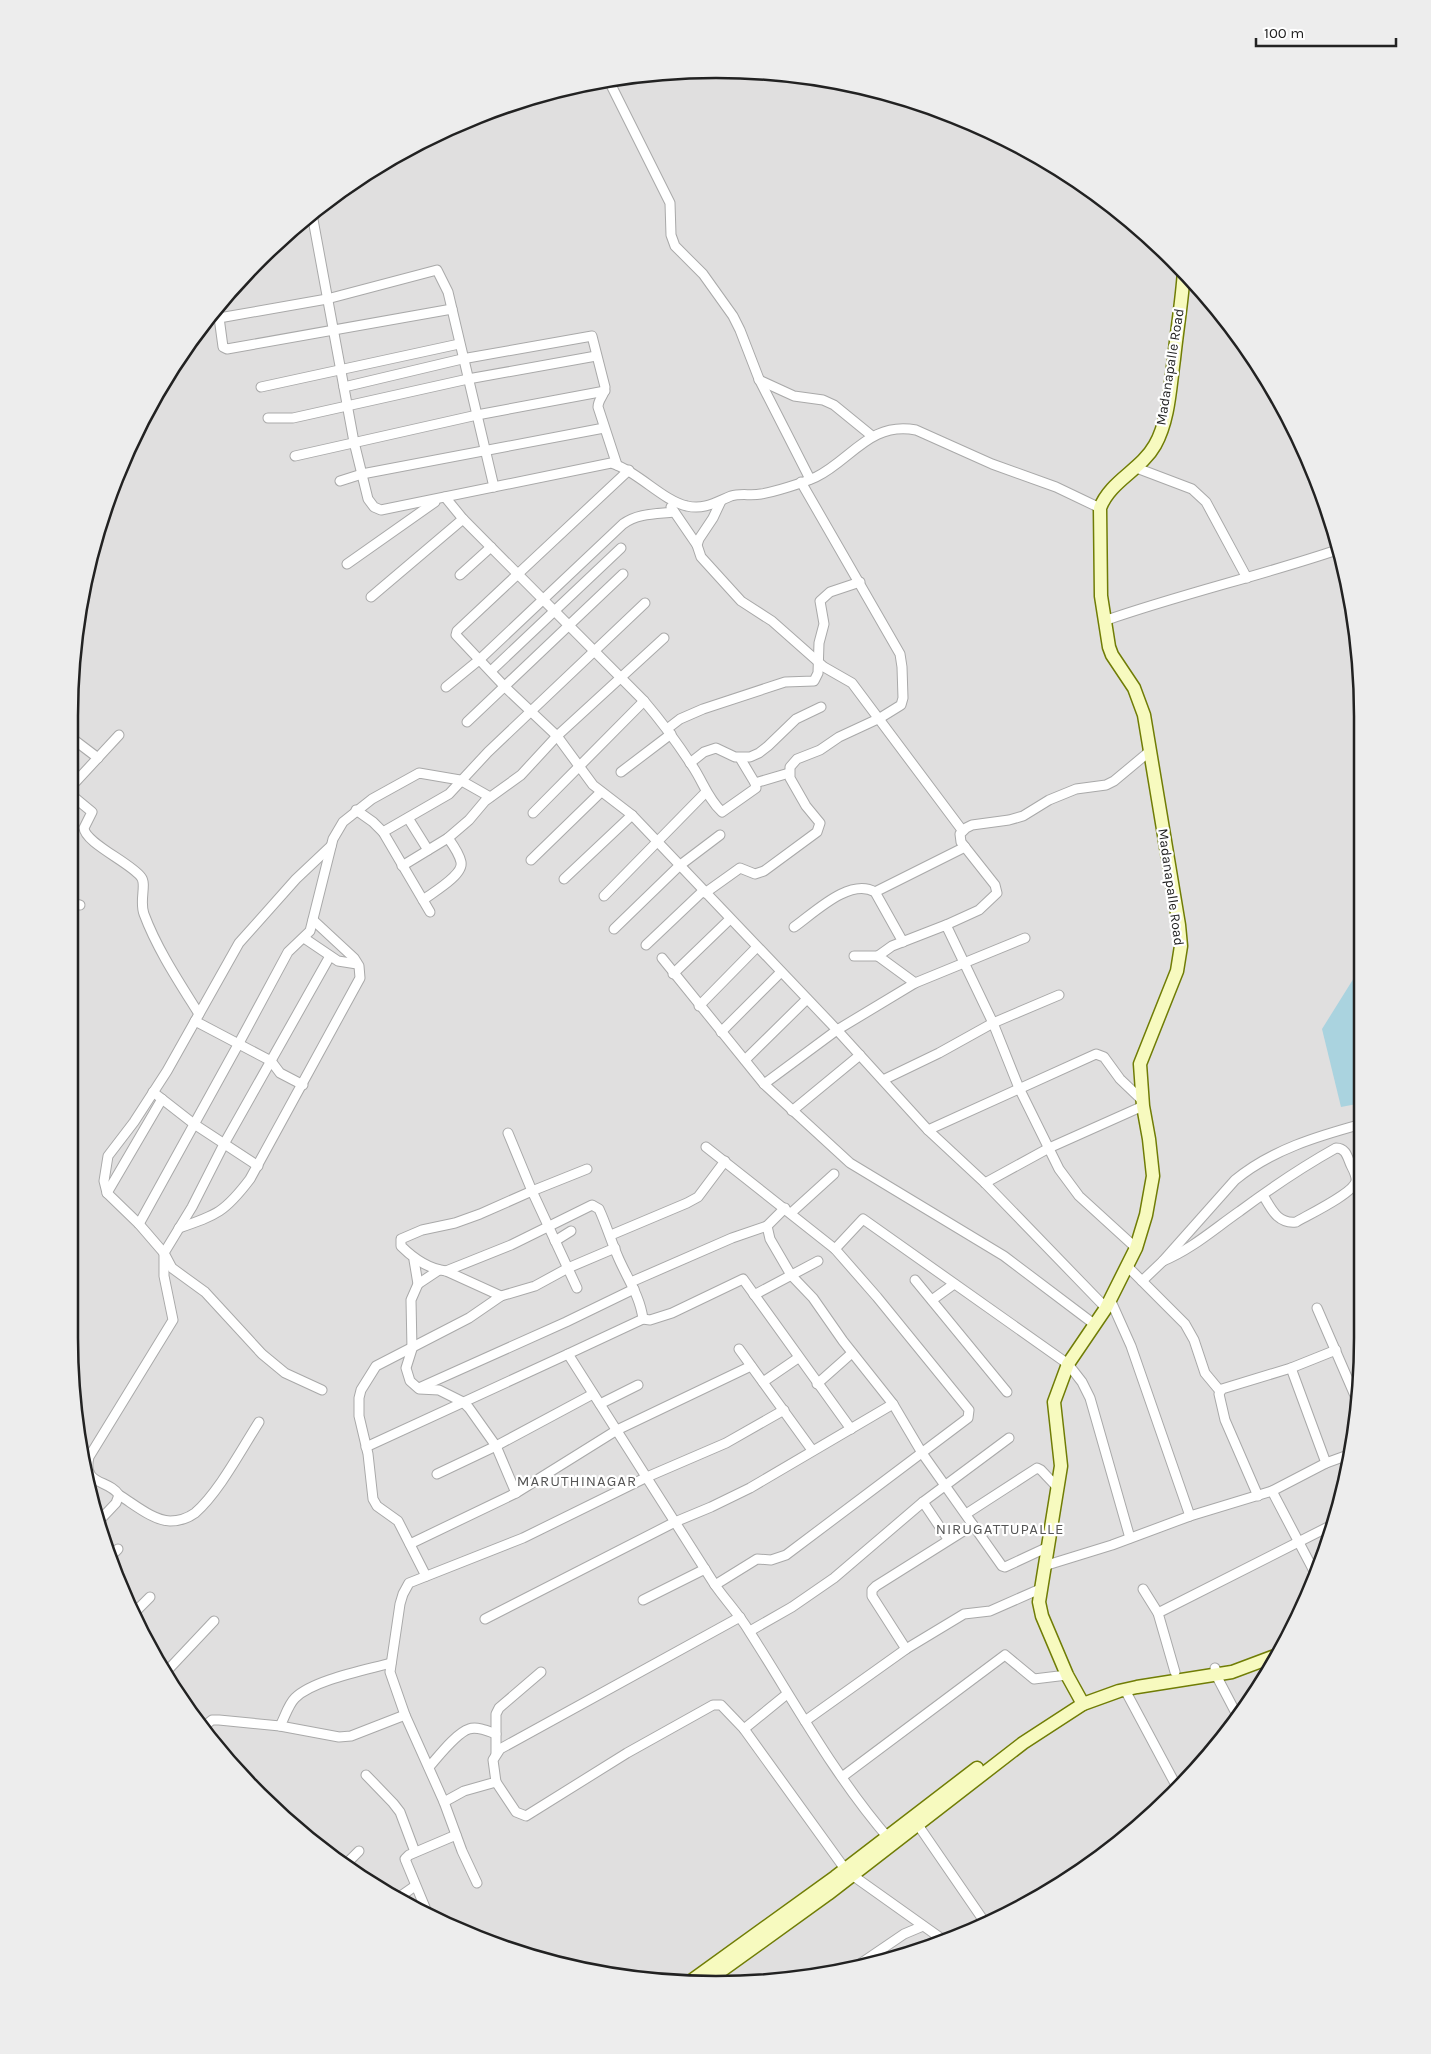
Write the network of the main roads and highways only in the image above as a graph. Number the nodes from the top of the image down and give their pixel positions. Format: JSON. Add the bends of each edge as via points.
{"nodes":[{"id":1,"x":1183,"y":281,"type":"edge"},
{"id":2,"x":1268,"y":1659,"type":"edge"},
{"id":3,"x":1216,"y":1672,"type":"junction"},
{"id":4,"x":1081,"y":1701,"type":"junction"},
{"id":5,"x":890,"y":1840,"type":"junction"},
{"id":6,"x":848,"y":1872,"type":"junction"},
{"id":7,"x":699,"y":1976,"type":"edge"},
{"id":8,"x":713,"y":1977,"type":"edge"}],
"edges":[{"from":1,"to":4,"type":"main road","name":"Madanapalle Road","via":[[1168,402],[1154,447],[1110,491],[1100,508],[1100,596],[1104,621],[1112,655],[1134,688],[1144,715],[1181,946],[1177,971],[1140,1064],[1153,1176],[1146,1215],[1136,1248],[1108,1304],[1068,1364],[1054,1402],[1061,1458],[1039,1602],[1067,1675]]},
{"from":2,"to":3,"type":"main road","via":[[1250,1665],[1229,1665]]},
{"from":3,"to":4,"type":"main road"},
{"from":3,"to":4,"type":"main road","via":[[1175,1672],[1120,1682]]},
{"from":4,"to":5,"type":"main road","via":[[918,1825]]},
{"from":4,"to":5,"type":"main road","via":[[1017,1738]]},
{"from":5,"to":6,"type":"main road"},
{"from":6,"to":7,"type":"main road"},
{"from":6,"to":8,"type":"main road","via":[[768,1939]]}]}
